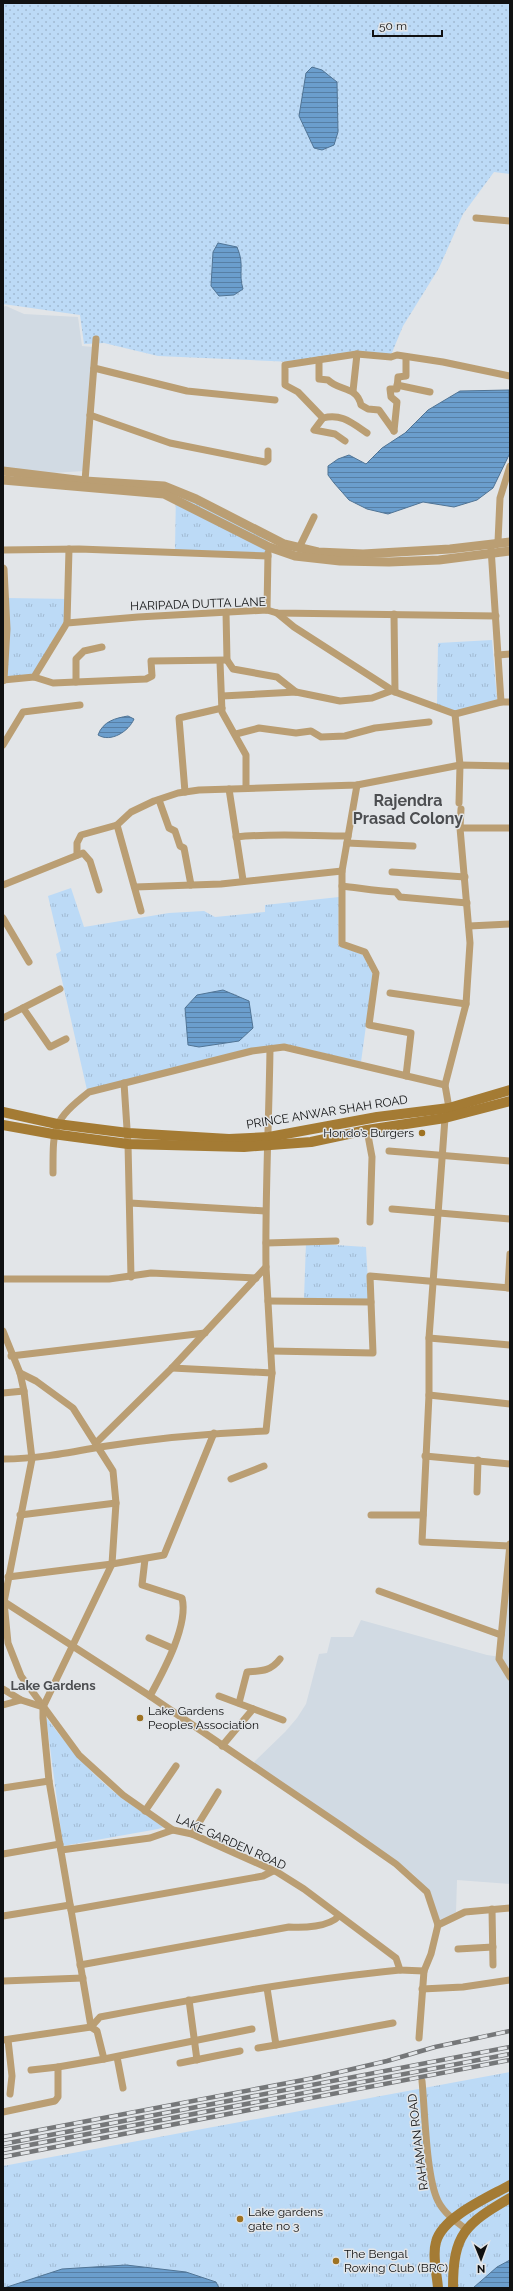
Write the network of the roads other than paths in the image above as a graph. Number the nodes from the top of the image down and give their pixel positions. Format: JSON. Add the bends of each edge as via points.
{"nodes":[{"id":1,"x":476,"y":218,"type":"dead end"},
{"id":2,"x":510,"y":221,"type":"edge"},
{"id":3,"x":96,"y":339,"type":"dead end"},
{"id":4,"x":357,"y":354,"type":"junction"},
{"id":5,"x":406,"y":357,"type":"junction"},
{"id":6,"x":319,"y":360,"type":"junction"},
{"id":7,"x":94,"y":368,"type":"junction"},
{"id":8,"x":510,"y":376,"type":"edge"},
{"id":9,"x":397,"y":385,"type":"junction"},
{"id":10,"x":353,"y":391,"type":"junction"},
{"id":11,"x":430,"y":392,"type":"dead end"},
{"id":12,"x":275,"y":400,"type":"dead end"},
{"id":13,"x":90,"y":415,"type":"junction"},
{"id":14,"x":323,"y":418,"type":"junction"},
{"id":15,"x":367,"y":433,"type":"dead end"},
{"id":16,"x":346,"y":441,"type":"dead end"},
{"id":17,"x":268,"y":451,"type":"dead end"},
{"id":18,"x":510,"y":466,"type":"edge"},
{"id":19,"x":3,"y":470,"type":"edge"},
{"id":20,"x":3,"y":480,"type":"edge"},
{"id":21,"x":85,"y":481,"type":"junction"},
{"id":22,"x":314,"y":517,"type":"dead end"},
{"id":23,"x":268,"y":537,"type":"junction"},
{"id":24,"x":510,"y":542,"type":"edge"},
{"id":25,"x":494,"y":543,"type":"junction"},
{"id":26,"x":299,"y":548,"type":"junction"},
{"id":27,"x":69,"y":549,"type":"junction"},
{"id":28,"x":3,"y":550,"type":"edge"},
{"id":29,"x":269,"y":552,"type":"junction"},
{"id":30,"x":510,"y":552,"type":"edge"},
{"id":31,"x":492,"y":554,"type":"junction"},
{"id":32,"x":3,"y":569,"type":"edge"},
{"id":33,"x":267,"y":610,"type":"junction"},
{"id":34,"x":226,"y":612,"type":"junction"},
{"id":35,"x":277,"y":613,"type":"junction"},
{"id":36,"x":394,"y":614,"type":"junction"},
{"id":37,"x":496,"y":616,"type":"junction"},
{"id":38,"x":67,"y":623,"type":"junction"},
{"id":39,"x":102,"y":647,"type":"dead end"},
{"id":40,"x":510,"y":654,"type":"edge"},
{"id":41,"x":498,"y":655,"type":"junction"},
{"id":42,"x":228,"y":660,"type":"junction"},
{"id":43,"x":220,"y":662,"type":"junction"},
{"id":44,"x":34,"y":677,"type":"junction"},
{"id":45,"x":3,"y":680,"type":"edge"},
{"id":46,"x":76,"y":682,"type":"junction"},
{"id":47,"x":393,"y":691,"type":"junction"},
{"id":48,"x":296,"y":692,"type":"junction"},
{"id":49,"x":222,"y":696,"type":"junction"},
{"id":50,"x":501,"y":702,"type":"junction"},
{"id":51,"x":510,"y":702,"type":"edge"},
{"id":52,"x":80,"y":705,"type":"dead end"},
{"id":53,"x":222,"y":708,"type":"junction"},
{"id":54,"x":455,"y":714,"type":"junction"},
{"id":55,"x":429,"y":722,"type":"dead end"},
{"id":56,"x":236,"y":734,"type":"junction"},
{"id":57,"x":3,"y":744,"type":"edge"},
{"id":58,"x":460,"y":765,"type":"junction"},
{"id":59,"x":510,"y":766,"type":"edge"},
{"id":60,"x":357,"y":785,"type":"junction"},
{"id":61,"x":246,"y":788,"type":"junction"},
{"id":62,"x":229,"y":789,"type":"junction"},
{"id":63,"x":185,"y":792,"type":"junction"},
{"id":64,"x":159,"y":800,"type":"junction"},
{"id":65,"x":117,"y":825,"type":"junction"},
{"id":66,"x":460,"y":828,"type":"junction"},
{"id":67,"x":510,"y":828,"type":"edge"},
{"id":68,"x":236,"y":837,"type":"junction"},
{"id":69,"x":347,"y":840,"type":"junction"},
{"id":70,"x":413,"y":846,"type":"dead end"},
{"id":71,"x":77,"y":855,"type":"junction"},
{"id":72,"x":342,"y":871,"type":"junction"},
{"id":73,"x":392,"y":872,"type":"dead end"},
{"id":74,"x":465,"y":877,"type":"junction"},
{"id":75,"x":243,"y":880,"type":"junction"},
{"id":76,"x":3,"y":885,"type":"edge"},
{"id":77,"x":191,"y":885,"type":"junction"},
{"id":78,"x":342,"y":886,"type":"junction"},
{"id":79,"x":135,"y":887,"type":"junction"},
{"id":80,"x":99,"y":890,"type":"dead end"},
{"id":81,"x":467,"y":903,"type":"junction"},
{"id":82,"x":141,"y":911,"type":"dead end"},
{"id":83,"x":3,"y":918,"type":"edge"},
{"id":84,"x":510,"y":924,"type":"edge"},
{"id":85,"x":469,"y":926,"type":"junction"},
{"id":86,"x":29,"y":962,"type":"dead end"},
{"id":87,"x":60,"y":989,"type":"dead end"},
{"id":88,"x":390,"y":993,"type":"dead end"},
{"id":89,"x":466,"y":1004,"type":"junction"},
{"id":90,"x":23,"y":1008,"type":"junction"},
{"id":91,"x":3,"y":1018,"type":"edge"},
{"id":92,"x":66,"y":1039,"type":"dead end"},
{"id":93,"x":270,"y":1048,"type":"junction"},
{"id":94,"x":406,"y":1076,"type":"junction"},
{"id":95,"x":124,"y":1083,"type":"junction"},
{"id":96,"x":446,"y":1085,"type":"junction"},
{"id":97,"x":510,"y":1090,"type":"edge"},
{"id":98,"x":507,"y":1102,"type":"edge"},
{"id":99,"x":449,"y":1108,"type":"junction"},
{"id":100,"x":3,"y":1112,"type":"edge"},
{"id":101,"x":446,"y":1118,"type":"junction"},
{"id":102,"x":57,"y":1124,"type":"junction"},
{"id":103,"x":3,"y":1125,"type":"edge"},
{"id":104,"x":367,"y":1130,"type":"junction"},
{"id":105,"x":128,"y":1133,"type":"junction"},
{"id":106,"x":53,"y":1134,"type":"junction"},
{"id":107,"x":269,"y":1141,"type":"junction"},
{"id":108,"x":128,"y":1144,"type":"junction"},
{"id":109,"x":389,"y":1152,"type":"dead end"},
{"id":110,"x":444,"y":1154,"type":"junction"},
{"id":111,"x":510,"y":1161,"type":"edge"},
{"id":112,"x":53,"y":1173,"type":"dead end"},
{"id":113,"x":130,"y":1203,"type":"junction"},
{"id":114,"x":392,"y":1210,"type":"dead end"},
{"id":115,"x":265,"y":1211,"type":"junction"},
{"id":116,"x":439,"y":1212,"type":"junction"},
{"id":117,"x":510,"y":1219,"type":"edge"},
{"id":118,"x":370,"y":1222,"type":"dead end"},
{"id":119,"x":336,"y":1241,"type":"dead end"},
{"id":120,"x":266,"y":1243,"type":"junction"},
{"id":121,"x":510,"y":1254,"type":"edge"},
{"id":122,"x":266,"y":1267,"type":"junction"},
{"id":123,"x":131,"y":1277,"type":"junction"},
{"id":124,"x":256,"y":1278,"type":"junction"},
{"id":125,"x":3,"y":1279,"type":"edge"},
{"id":126,"x":433,"y":1280,"type":"junction"},
{"id":127,"x":509,"y":1288,"type":"edge"},
{"id":128,"x":268,"y":1301,"type":"junction"},
{"id":129,"x":371,"y":1302,"type":"junction"},
{"id":130,"x":205,"y":1333,"type":"junction"},
{"id":131,"x":4,"y":1335,"type":"edge"},
{"id":132,"x":429,"y":1338,"type":"junction"},
{"id":133,"x":510,"y":1346,"type":"edge"},
{"id":134,"x":271,"y":1351,"type":"junction"},
{"id":135,"x":11,"y":1356,"type":"junction"},
{"id":136,"x":172,"y":1368,"type":"junction"},
{"id":137,"x":272,"y":1372,"type":"junction"},
{"id":138,"x":20,"y":1373,"type":"junction"},
{"id":139,"x":24,"y":1391,"type":"junction"},
{"id":140,"x":3,"y":1393,"type":"edge"},
{"id":141,"x":429,"y":1395,"type":"junction"},
{"id":142,"x":510,"y":1404,"type":"edge"},
{"id":143,"x":214,"y":1433,"type":"junction"},
{"id":144,"x":98,"y":1445,"type":"junction"},
{"id":145,"x":425,"y":1456,"type":"junction"},
{"id":146,"x":3,"y":1459,"type":"edge"},
{"id":147,"x":32,"y":1459,"type":"junction"},
{"id":148,"x":478,"y":1460,"type":"junction"},
{"id":149,"x":510,"y":1464,"type":"edge"},
{"id":150,"x":264,"y":1466,"type":"dead end"},
{"id":151,"x":231,"y":1479,"type":"dead end"},
{"id":152,"x":477,"y":1492,"type":"dead end"},
{"id":153,"x":116,"y":1504,"type":"junction"},
{"id":154,"x":20,"y":1515,"type":"junction"},
{"id":155,"x":371,"y":1515,"type":"dead end"},
{"id":156,"x":423,"y":1515,"type":"junction"},
{"id":157,"x":510,"y":1545,"type":"edge"},
{"id":158,"x":145,"y":1559,"type":"junction"},
{"id":159,"x":112,"y":1564,"type":"junction"},
{"id":160,"x":8,"y":1577,"type":"junction"},
{"id":161,"x":379,"y":1591,"type":"dead end"},
{"id":162,"x":3,"y":1602,"type":"edge"},
{"id":163,"x":501,"y":1636,"type":"junction"},
{"id":164,"x":149,"y":1638,"type":"dead end"},
{"id":165,"x":72,"y":1645,"type":"junction"},
{"id":166,"x":172,"y":1648,"type":"junction"},
{"id":167,"x":280,"y":1659,"type":"dead end"},
{"id":168,"x":510,"y":1677,"type":"edge"},
{"id":169,"x":3,"y":1689,"type":"edge"},
{"id":170,"x":150,"y":1696,"type":"junction"},
{"id":171,"x":219,"y":1696,"type":"dead end"},
{"id":172,"x":21,"y":1700,"type":"junction"},
{"id":173,"x":239,"y":1703,"type":"junction"},
{"id":174,"x":3,"y":1705,"type":"edge"},
{"id":175,"x":44,"y":1708,"type":"junction"},
{"id":176,"x":253,"y":1709,"type":"junction"},
{"id":177,"x":283,"y":1720,"type":"dead end"},
{"id":178,"x":222,"y":1746,"type":"junction"},
{"id":179,"x":176,"y":1766,"type":"dead end"},
{"id":180,"x":49,"y":1780,"type":"junction"},
{"id":181,"x":3,"y":1788,"type":"edge"},
{"id":182,"x":218,"y":1792,"type":"dead end"},
{"id":183,"x":145,"y":1812,"type":"junction"},
{"id":184,"x":173,"y":1830,"type":"junction"},
{"id":185,"x":192,"y":1834,"type":"junction"},
{"id":186,"x":61,"y":1847,"type":"junction"},
{"id":187,"x":3,"y":1854,"type":"edge"},
{"id":188,"x":273,"y":1871,"type":"junction"},
{"id":189,"x":70,"y":1907,"type":"junction"},
{"id":190,"x":510,"y":1908,"type":"edge"},
{"id":191,"x":492,"y":1909,"type":"junction"},
{"id":192,"x":3,"y":1916,"type":"edge"},
{"id":193,"x":339,"y":1916,"type":"junction"},
{"id":194,"x":438,"y":1925,"type":"junction"},
{"id":195,"x":493,"y":1947,"type":"junction"},
{"id":196,"x":458,"y":1949,"type":"dead end"},
{"id":197,"x":80,"y":1965,"type":"junction"},
{"id":198,"x":493,"y":1965,"type":"dead end"},
{"id":199,"x":400,"y":1970,"type":"junction"},
{"id":200,"x":424,"y":1971,"type":"junction"},
{"id":201,"x":83,"y":1978,"type":"junction"},
{"id":202,"x":510,"y":1980,"type":"edge"},
{"id":203,"x":3,"y":1981,"type":"edge"},
{"id":204,"x":267,"y":1988,"type":"junction"},
{"id":205,"x":422,"y":1989,"type":"junction"},
{"id":206,"x":189,"y":2000,"type":"junction"},
{"id":207,"x":393,"y":2023,"type":"dead end"},
{"id":208,"x":91,"y":2027,"type":"junction"},
{"id":209,"x":252,"y":2029,"type":"dead end"},
{"id":210,"x":419,"y":2038,"type":"dead end"},
{"id":211,"x":194,"y":2039,"type":"junction"},
{"id":212,"x":5,"y":2040,"type":"edge"},
{"id":213,"x":276,"y":2045,"type":"junction"},
{"id":214,"x":258,"y":2048,"type":"dead end"},
{"id":215,"x":240,"y":2051,"type":"dead end"},
{"id":216,"x":117,"y":2057,"type":"junction"},
{"id":217,"x":104,"y":2059,"type":"junction"},
{"id":218,"x":197,"y":2060,"type":"junction"},
{"id":219,"x":180,"y":2062,"type":"dead end"},
{"id":220,"x":58,"y":2067,"type":"junction"},
{"id":221,"x":31,"y":2070,"type":"dead end"},
{"id":222,"x":12,"y":2076,"type":"junction"},
{"id":223,"x":3,"y":2078,"type":"edge"},
{"id":224,"x":422,"y":2081,"type":"dead end"},
{"id":225,"x":123,"y":2088,"type":"dead end"},
{"id":226,"x":10,"y":2094,"type":"dead end"},
{"id":227,"x":3,"y":2112,"type":"edge"},
{"id":228,"x":510,"y":2185,"type":"edge"},
{"id":229,"x":510,"y":2198,"type":"edge"},
{"id":230,"x":452,"y":2219,"type":"junction"},
{"id":231,"x":466,"y":2229,"type":"junction"},
{"id":232,"x":453,"y":2287,"type":"edge"},
{"id":233,"x":438,"y":2288,"type":"edge"}],
"edges":[{"from":1,"to":2,"type":"street"},
{"from":3,"to":7,"type":"street"},
{"from":4,"to":5,"type":"street"},
{"from":4,"to":6,"type":"street"},
{"from":4,"to":10,"type":"street"},
{"from":5,"to":8,"type":"street"},
{"from":5,"to":9,"type":"street","via":[[406,376],[398,376]]},
{"from":6,"to":10,"type":"street","via":[[319,379],[328,380],[333,385]]},
{"from":6,"to":14,"type":"street","via":[[285,365],[285,385],[298,392]]},
{"from":7,"to":12,"type":"street","via":[[187,391]]},
{"from":7,"to":13,"type":"street"},
{"from":9,"to":10,"type":"street","via":[[397,389],[390,389],[391,397],[397,402],[394,431],[379,410],[360,405],[359,397]]},
{"from":9,"to":11,"type":"street"},
{"from":13,"to":17,"type":"street","via":[[170,443],[264,462],[268,460]]},
{"from":13,"to":21,"type":"street"},
{"from":14,"to":15,"type":"street","via":[[334,415],[342,417]]},
{"from":14,"to":16,"type":"street","via":[[314,430],[335,434]]},
{"from":18,"to":25,"type":"street","via":[[500,498]]},
{"from":19,"to":21,"type":"street"},
{"from":20,"to":29,"type":"street","via":[[164,494]]},
{"from":21,"to":23,"type":"street","via":[[164,486],[196,499]]},
{"from":22,"to":26,"type":"street"},
{"from":23,"to":26,"type":"street"},
{"from":23,"to":29,"type":"street"},
{"from":24,"to":25,"type":"street"},
{"from":25,"to":26,"type":"street","via":[[450,549],[363,554],[318,552]]},
{"from":25,"to":31,"type":"street"},
{"from":27,"to":28,"type":"street"},
{"from":27,"to":29,"type":"street"},
{"from":27,"to":38,"type":"street"},
{"from":29,"to":31,"type":"street","via":[[340,561],[439,560]]},
{"from":29,"to":33,"type":"street"},
{"from":30,"to":31,"type":"street"},
{"from":31,"to":37,"type":"street"},
{"from":32,"to":45,"type":"street","via":[[6,629]]},
{"from":33,"to":34,"type":"street","name":"HARIPADA DUTTA LANE"},
{"from":33,"to":35,"type":"street","name":"HARIPADA DUTTA LANE"},
{"from":34,"to":38,"type":"street","name":"HARIPADA DUTTA LANE"},
{"from":34,"to":42,"type":"street"},
{"from":35,"to":36,"type":"street","name":"HARIPADA DUTTA LANE"},
{"from":35,"to":47,"type":"street","via":[[294,627]]},
{"from":36,"to":37,"type":"street","name":"HARIPADA DUTTA LANE"},
{"from":36,"to":47,"type":"street"},
{"from":37,"to":41,"type":"street"},
{"from":38,"to":44,"type":"street"},
{"from":39,"to":46,"type":"street","via":[[84,651],[76,659]]},
{"from":40,"to":41,"type":"street"},
{"from":41,"to":50,"type":"street"},
{"from":42,"to":43,"type":"street"},
{"from":42,"to":48,"type":"street","via":[[233,669],[277,677]]},
{"from":43,"to":46,"type":"street","via":[[151,661],[152,676],[146,679]]},
{"from":43,"to":49,"type":"street"},
{"from":44,"to":45,"type":"street"},
{"from":44,"to":46,"type":"street","via":[[53,683]]},
{"from":47,"to":48,"type":"street","via":[[372,698],[340,701]]},
{"from":47,"to":54,"type":"street"},
{"from":48,"to":49,"type":"street"},
{"from":49,"to":53,"type":"street"},
{"from":50,"to":51,"type":"street"},
{"from":50,"to":54,"type":"street"},
{"from":52,"to":57,"type":"street","via":[[23,712]]},
{"from":53,"to":56,"type":"street"},
{"from":53,"to":63,"type":"street","via":[[179,718]]},
{"from":54,"to":58,"type":"street"},
{"from":55,"to":56,"type":"street","via":[[375,728],[345,736],[321,737],[311,731],[296,733],[259,728]]},
{"from":56,"to":61,"type":"street","via":[[246,755]]},
{"from":58,"to":59,"type":"street"},
{"from":58,"to":60,"type":"street"},
{"from":58,"to":66,"type":"street"},
{"from":60,"to":61,"type":"street"},
{"from":60,"to":69,"type":"street"},
{"from":61,"to":62,"type":"street"},
{"from":62,"to":63,"type":"street"},
{"from":62,"to":68,"type":"street"},
{"from":63,"to":64,"type":"street"},
{"from":64,"to":65,"type":"street","via":[[131,812]]},
{"from":64,"to":77,"type":"street","via":[[169,828],[175,830],[180,846],[184,848]]},
{"from":65,"to":71,"type":"street","via":[[81,835],[77,843]]},
{"from":65,"to":79,"type":"street"},
{"from":66,"to":67,"type":"street"},
{"from":66,"to":74,"type":"street"},
{"from":68,"to":69,"type":"street","via":[[270,834]]},
{"from":68,"to":75,"type":"street"},
{"from":69,"to":70,"type":"street"},
{"from":69,"to":72,"type":"street"},
{"from":71,"to":76,"type":"street"},
{"from":71,"to":80,"type":"street","via":[[83,853],[90,861]]},
{"from":72,"to":75,"type":"street"},
{"from":72,"to":78,"type":"street"},
{"from":73,"to":74,"type":"street"},
{"from":74,"to":81,"type":"street"},
{"from":75,"to":77,"type":"street"},
{"from":77,"to":79,"type":"street"},
{"from":78,"to":81,"type":"street","via":[[396,892],[400,897],[414,899]]},
{"from":78,"to":94,"type":"street","via":[[342,944],[365,952],[376,973],[369,1025],[411,1033]]},
{"from":79,"to":82,"type":"street"},
{"from":81,"to":85,"type":"street"},
{"from":83,"to":86,"type":"street"},
{"from":84,"to":85,"type":"street"},
{"from":85,"to":89,"type":"street"},
{"from":87,"to":90,"type":"street"},
{"from":88,"to":89,"type":"street"},
{"from":89,"to":96,"type":"street"},
{"from":90,"to":91,"type":"street"},
{"from":90,"to":92,"type":"street","via":[[50,1048]]},
{"from":93,"to":94,"type":"street","via":[[284,1047]]},
{"from":93,"to":95,"type":"street"},
{"from":93,"to":107,"type":"street"},
{"from":94,"to":96,"type":"street"},
{"from":95,"to":102,"type":"street","via":[[89,1092],[73,1104]]},
{"from":95,"to":105,"type":"street"},
{"from":96,"to":99,"type":"street"},
{"from":97,"to":99,"type":"main road","name":"PRINCE ANWAR SHAH ROAD"},
{"from":98,"to":101,"type":"main road","name":"PRINCE ANWAR SHAH ROAD"},
{"from":99,"to":101,"type":"street"},
{"from":99,"to":107,"type":"main road","name":"PRINCE ANWAR SHAH ROAD","via":[[377,1117]]},
{"from":100,"to":102,"type":"main road","name":"PRINCE ANWAR SHAH ROAD"},
{"from":101,"to":104,"type":"main road","name":"PRINCE ANWAR SHAH ROAD"},
{"from":101,"to":110,"type":"street"},
{"from":102,"to":105,"type":"main road","name":"PRINCE ANWAR SHAH ROAD"},
{"from":102,"to":106,"type":"street"},
{"from":103,"to":106,"type":"main road","name":"PRINCE ANWAR SHAH ROAD"},
{"from":104,"to":107,"type":"main road","name":"PRINCE ANWAR SHAH ROAD","via":[[311,1142]]},
{"from":104,"to":118,"type":"street","via":[[372,1157]]},
{"from":105,"to":107,"type":"main road","name":"PRINCE ANWAR SHAH ROAD"},
{"from":105,"to":108,"type":"street"},
{"from":106,"to":108,"type":"main road","name":"PRINCE ANWAR SHAH ROAD"},
{"from":106,"to":112,"type":"street"},
{"from":107,"to":108,"type":"main road","name":"PRINCE ANWAR SHAH ROAD","via":[[222,1148]]},
{"from":107,"to":115,"type":"street"},
{"from":108,"to":113,"type":"street"},
{"from":109,"to":110,"type":"street"},
{"from":110,"to":111,"type":"street"},
{"from":110,"to":116,"type":"street"},
{"from":113,"to":115,"type":"street"},
{"from":113,"to":123,"type":"street"},
{"from":114,"to":116,"type":"street"},
{"from":115,"to":120,"type":"street"},
{"from":116,"to":117,"type":"street"},
{"from":116,"to":126,"type":"street"},
{"from":119,"to":120,"type":"street"},
{"from":120,"to":122,"type":"street"},
{"from":121,"to":127,"type":"street"},
{"from":122,"to":124,"type":"street"},
{"from":122,"to":128,"type":"street"},
{"from":123,"to":124,"type":"street","via":[[151,1273]]},
{"from":123,"to":125,"type":"street"},
{"from":124,"to":130,"type":"street"},
{"from":126,"to":127,"type":"street"},
{"from":126,"to":129,"type":"street","via":[[370,1276]]},
{"from":126,"to":132,"type":"street"},
{"from":128,"to":129,"type":"street"},
{"from":128,"to":134,"type":"street"},
{"from":129,"to":134,"type":"street","via":[[373,1353]]},
{"from":130,"to":135,"type":"street"},
{"from":130,"to":136,"type":"street"},
{"from":131,"to":135,"type":"street"},
{"from":132,"to":133,"type":"street"},
{"from":132,"to":141,"type":"street"},
{"from":134,"to":137,"type":"street"},
{"from":135,"to":138,"type":"street"},
{"from":136,"to":137,"type":"street"},
{"from":136,"to":144,"type":"street"},
{"from":137,"to":143,"type":"street","via":[[266,1431]]},
{"from":138,"to":139,"type":"street"},
{"from":138,"to":144,"type":"street","via":[[36,1381],[73,1408]]},
{"from":139,"to":140,"type":"street"},
{"from":139,"to":147,"type":"street"},
{"from":141,"to":142,"type":"street"},
{"from":141,"to":145,"type":"street"},
{"from":143,"to":144,"type":"street"},
{"from":143,"to":158,"type":"street","via":[[164,1555]]},
{"from":144,"to":147,"type":"street"},
{"from":144,"to":153,"type":"street","via":[[113,1471]]},
{"from":145,"to":148,"type":"street"},
{"from":145,"to":156,"type":"street"},
{"from":146,"to":147,"type":"street"},
{"from":147,"to":154,"type":"street"},
{"from":148,"to":149,"type":"street"},
{"from":148,"to":152,"type":"street"},
{"from":150,"to":151,"type":"street"},
{"from":153,"to":154,"type":"street"},
{"from":153,"to":159,"type":"street"},
{"from":154,"to":160,"type":"street"},
{"from":155,"to":156,"type":"street"},
{"from":156,"to":157,"type":"street","via":[[422,1542]]},
{"from":157,"to":163,"type":"street"},
{"from":158,"to":159,"type":"street"},
{"from":158,"to":166,"type":"street","via":[[142,1585],[182,1598],[185,1607]]},
{"from":159,"to":160,"type":"street"},
{"from":159,"to":165,"type":"street"},
{"from":160,"to":162,"type":"street"},
{"from":161,"to":163,"type":"street"},
{"from":162,"to":165,"type":"street"},
{"from":162,"to":175,"type":"street","name":"LAKE GARDEN ROAD","via":[[8,1643],[21,1676]]},
{"from":163,"to":168,"type":"street","via":[[499,1659]]},
{"from":164,"to":166,"type":"street"},
{"from":165,"to":170,"type":"street"},
{"from":165,"to":175,"type":"street"},
{"from":166,"to":170,"type":"street"},
{"from":167,"to":173,"type":"street","via":[[268,1670],[247,1672]]},
{"from":169,"to":172,"type":"street"},
{"from":170,"to":178,"type":"street"},
{"from":171,"to":173,"type":"street"},
{"from":172,"to":174,"type":"street"},
{"from":172,"to":175,"type":"street"},
{"from":173,"to":176,"type":"street"},
{"from":175,"to":180,"type":"street"},
{"from":175,"to":183,"type":"street","name":"LAKE GARDEN ROAD","via":[[79,1754]]},
{"from":176,"to":177,"type":"street"},
{"from":176,"to":178,"type":"street"},
{"from":178,"to":194,"type":"street","via":[[396,1864],[427,1892]]},
{"from":179,"to":183,"type":"street"},
{"from":180,"to":181,"type":"street"},
{"from":180,"to":186,"type":"street"},
{"from":182,"to":185,"type":"street"},
{"from":183,"to":184,"type":"street","name":"LAKE GARDEN ROAD"},
{"from":184,"to":185,"type":"street","name":"LAKE GARDEN ROAD"},
{"from":184,"to":186,"type":"street","via":[[150,1838]]},
{"from":185,"to":188,"type":"street","name":"LAKE GARDEN ROAD"},
{"from":186,"to":187,"type":"street"},
{"from":186,"to":189,"type":"street"},
{"from":188,"to":189,"type":"street","via":[[263,1876]]},
{"from":188,"to":193,"type":"street","name":"LAKE GARDEN ROAD","via":[[304,1889]]},
{"from":189,"to":192,"type":"street"},
{"from":189,"to":197,"type":"street"},
{"from":190,"to":191,"type":"street"},
{"from":191,"to":194,"type":"street","via":[[465,1912]]},
{"from":191,"to":195,"type":"street"},
{"from":193,"to":197,"type":"street","via":[[335,1921],[301,1928],[289,1927]]},
{"from":193,"to":199,"type":"street","name":"LAKE GARDEN ROAD","via":[[396,1958]]},
{"from":194,"to":200,"type":"street"},
{"from":195,"to":196,"type":"street"},
{"from":195,"to":198,"type":"street"},
{"from":197,"to":201,"type":"street"},
{"from":199,"to":200,"type":"street"},
{"from":199,"to":204,"type":"street","via":[[328,1977]]},
{"from":200,"to":205,"type":"street"},
{"from":201,"to":203,"type":"street"},
{"from":201,"to":208,"type":"street"},
{"from":202,"to":205,"type":"street","via":[[462,1987]]},
{"from":204,"to":206,"type":"street"},
{"from":204,"to":213,"type":"street"},
{"from":205,"to":210,"type":"street"},
{"from":206,"to":208,"type":"street","via":[[100,2017]]},
{"from":206,"to":211,"type":"street"},
{"from":207,"to":213,"type":"street"},
{"from":208,"to":212,"type":"street"},
{"from":208,"to":217,"type":"street","via":[[97,2031]]},
{"from":209,"to":211,"type":"street"},
{"from":211,"to":216,"type":"street"},
{"from":211,"to":218,"type":"street"},
{"from":212,"to":222,"type":"street"},
{"from":213,"to":214,"type":"street"},
{"from":215,"to":218,"type":"street"},
{"from":216,"to":217,"type":"street"},
{"from":216,"to":225,"type":"street"},
{"from":217,"to":220,"type":"street"},
{"from":218,"to":219,"type":"street"},
{"from":220,"to":221,"type":"street"},
{"from":220,"to":227,"type":"street","via":[[58,2097],[55,2101]]},
{"from":222,"to":223,"type":"street"},
{"from":222,"to":226,"type":"street"},
{"from":224,"to":230,"type":"street","name":"RAHAMAN ROAD","via":[[431,2174],[437,2200]]},
{"from":228,"to":230,"type":"main road"},
{"from":229,"to":231,"type":"main road"},
{"from":230,"to":231,"type":"street","name":"RAHAMAN ROAD"},
{"from":230,"to":233,"type":"main road","via":[[438,2233],[435,2243]]},
{"from":231,"to":232,"type":"main road","via":[[456,2245]]}]}
